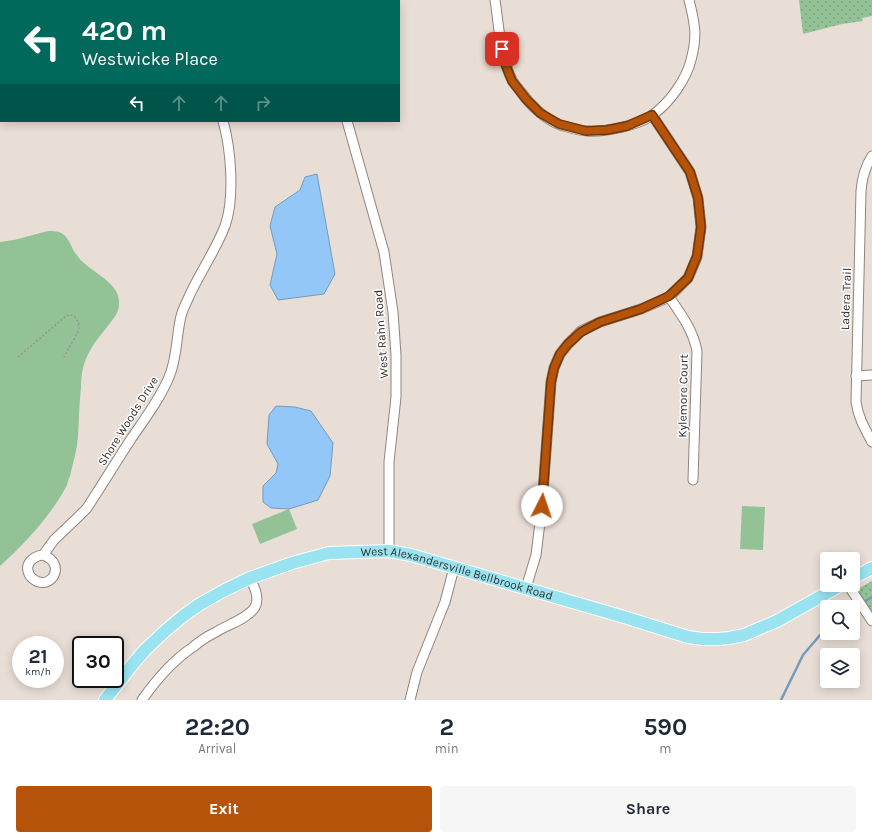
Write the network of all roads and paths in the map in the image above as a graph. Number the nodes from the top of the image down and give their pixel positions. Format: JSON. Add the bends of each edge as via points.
{"nodes":[{"id":1,"x":495,"y":0,"type":"edge"},
{"id":2,"x":689,"y":0,"type":"edge"},
{"id":3,"x":652,"y":115,"type":"junction"},
{"id":4,"x":223,"y":122,"type":"edge"},
{"id":5,"x":347,"y":122,"type":"edge"},
{"id":6,"x":872,"y":156,"type":"edge"},
{"id":7,"x":669,"y":296,"type":"junction"},
{"id":8,"x":18,"y":357,"type":"dead end"},
{"id":9,"x":64,"y":357,"type":"dead end"},
{"id":10,"x":872,"y":375,"type":"edge"},
{"id":11,"x":856,"y":376,"type":"junction"},
{"id":12,"x":872,"y":442,"type":"edge"},
{"id":13,"x":693,"y":480,"type":"dead end"},
{"id":14,"x":389,"y":551,"type":"junction"},
{"id":15,"x":43,"y":555,"type":"dead end"},
{"id":16,"x":454,"y":568,"type":"junction"},
{"id":17,"x":872,"y":568,"type":"edge"},
{"id":18,"x":860,"y":574,"type":"edge"},
{"id":19,"x":250,"y":578,"type":"junction"},
{"id":20,"x":526,"y":588,"type":"junction"},
{"id":21,"x":829,"y":592,"type":"edge"},
{"id":22,"x":852,"y":592,"type":"edge"},
{"id":23,"x":870,"y":617,"type":"edge"},
{"id":24,"x":105,"y":700,"type":"edge"},
{"id":25,"x":142,"y":700,"type":"edge"},
{"id":26,"x":410,"y":700,"type":"edge"}],
"edges":[{"from":1,"to":3,"type":"street","via":[[504,61],[512,81],[540,113],[559,124],[586,131],[627,126]]},
{"from":2,"to":3,"type":"street","via":[[695,24],[691,61],[685,77],[671,98]]},
{"from":3,"to":7,"type":"street","via":[[690,172],[698,198],[701,227],[697,256],[688,278]]},
{"from":4,"to":15,"type":"street","name":"Shore Woods Drive","via":[[230,153],[229,211],[216,246],[202,270],[180,320],[170,376],[87,508],[54,540]]},
{"from":5,"to":14,"type":"street","name":"West Rahn Road","via":[[384,252],[393,312],[396,397],[389,462]]},
{"from":6,"to":11,"type":"street","name":"Ladera Trail","via":[[864,171],[861,191]]},
{"from":7,"to":13,"type":"street","name":"Kylemore Court","via":[[690,328],[697,351]]},
{"from":7,"to":20,"type":"street","via":[[641,309],[600,322],[581,332],[560,354],[551,382],[536,556]]},
{"from":8,"to":9,"type":"path","via":[[65,317],[71,315],[76,318],[79,329]]},
{"from":10,"to":11,"type":"street"},
{"from":11,"to":12,"type":"street","name":"Ladera Trail","via":[[857,411]]},
{"from":14,"to":16,"type":"main road","name":"West Alexandersville Bellbrook Road"},
{"from":14,"to":19,"type":"main road","name":"West Alexandersville Bellbrook Road","via":[[329,553],[292,562]]},
{"from":16,"to":20,"type":"main road","name":"West Alexandersville Bellbrook Road"},
{"from":16,"to":26,"type":"street","via":[[417,672]]},
{"from":17,"to":18,"type":"main road"},
{"from":19,"to":24,"type":"main road","name":"West Alexandersville Bellbrook Road","via":[[200,604],[165,631],[145,650]]},
{"from":19,"to":25,"type":"street","via":[[256,591],[255,609],[180,656],[160,675]]},
{"from":20,"to":21,"type":"main road","name":"West Alexandersville Bellbrook Road","via":[[702,640],[744,635],[758,630]]},
{"from":22,"to":23,"type":"street"}]}
